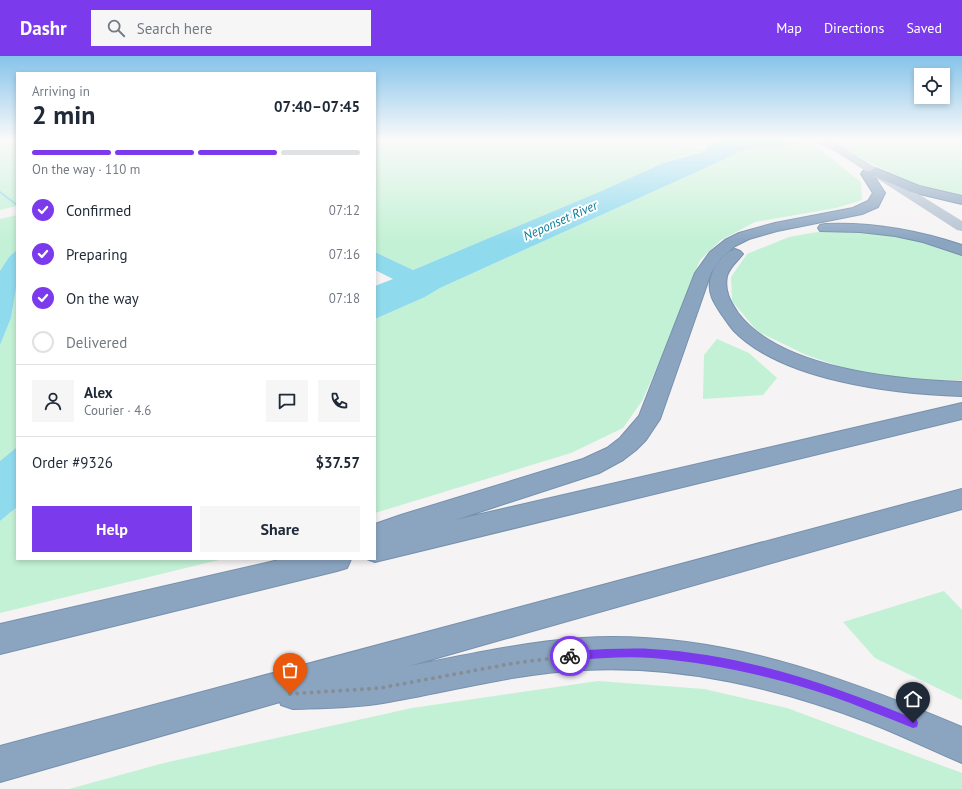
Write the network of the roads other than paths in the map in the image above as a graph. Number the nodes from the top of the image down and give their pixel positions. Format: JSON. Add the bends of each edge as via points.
{"nodes":[{"id":1,"x":871,"y":173,"type":"junction"},
{"id":2,"x":962,"y":200,"type":"edge"},
{"id":3,"x":962,"y":227,"type":"edge"},
{"id":4,"x":962,"y":235,"type":"edge"},
{"id":5,"x":962,"y":250,"type":"edge"},
{"id":6,"x":962,"y":389,"type":"edge"},
{"id":7,"x":962,"y":411,"type":"edge"},
{"id":8,"x":962,"y":499,"type":"edge"},
{"id":9,"x":376,"y":536,"type":"edge"},
{"id":10,"x":376,"y":550,"type":"edge"},
{"id":11,"x":312,"y":560,"type":"edge"},
{"id":12,"x":333,"y":560,"type":"edge"},
{"id":13,"x":281,"y":572,"type":"junction"},
{"id":14,"x":0,"y":639,"type":"edge"},
{"id":15,"x":245,"y":697,"type":"junction"},
{"id":16,"x":962,"y":745,"type":"edge"},
{"id":17,"x":0,"y":764,"type":"edge"}],
"edges":[{"from":1,"to":2,"type":"highway","via":[[915,189]]},
{"from":1,"to":3,"type":"main road"},
{"from":1,"to":4,"type":"main road"},
{"from":1,"to":9,"type":"highway","via":[[878,193],[876,200],[868,207],[756,231],[730,243],[712,258],[703,273],[649,419],[622,449],[591,466]]},
{"from":5,"to":6,"type":"highway","via":[[917,236],[880,230],[841,227],[796,230],[762,239],[740,250],[723,267],[717,284],[724,306],[742,327],[765,344],[794,360],[830,372],[874,382],[919,388]]},
{"from":7,"to":10,"type":"highway"},
{"from":8,"to":15,"type":"highway"},
{"from":11,"to":13,"type":"highway"},
{"from":12,"to":13,"type":"highway"},
{"from":13,"to":14,"type":"highway"},
{"from":15,"to":16,"type":"highway","via":[[380,688],[562,656],[606,653],[651,654],[720,662],[788,678],[869,705]]},
{"from":15,"to":17,"type":"highway"}]}
